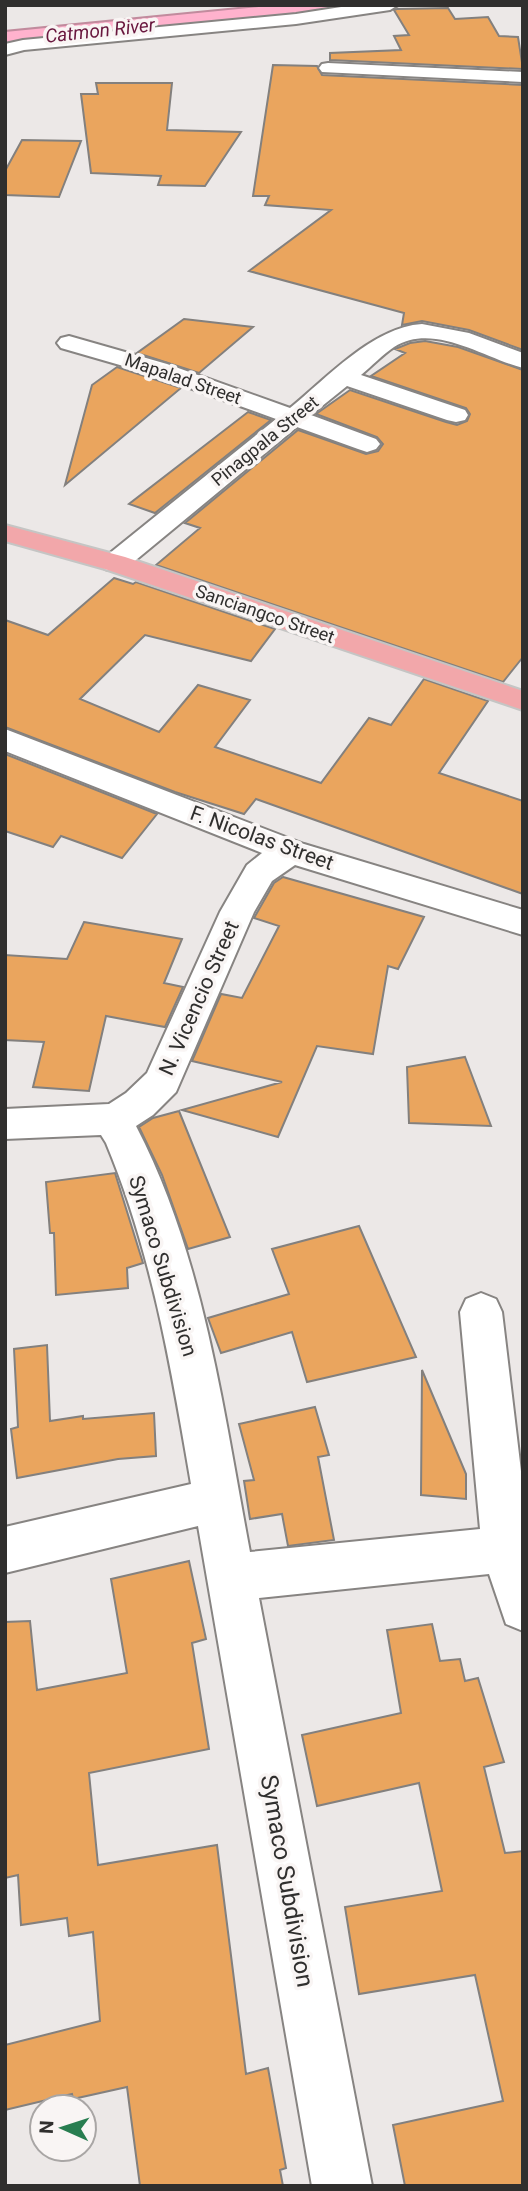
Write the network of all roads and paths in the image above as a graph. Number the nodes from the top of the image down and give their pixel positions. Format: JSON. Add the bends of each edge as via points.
{"nodes":[{"id":1,"x":390,"y":5,"type":"edge"},
{"id":2,"x":5,"y":50,"type":"edge"},
{"id":3,"x":328,"y":68,"type":"dead end"},
{"id":4,"x":523,"y":77,"type":"edge"},
{"id":5,"x":69,"y":343,"type":"dead end"},
{"id":6,"x":523,"y":361,"type":"edge"},
{"id":7,"x":344,"y":377,"type":"junction"},
{"id":8,"x":456,"y":415,"type":"dead end"},
{"id":9,"x":295,"y":418,"type":"junction"},
{"id":10,"x":367,"y":444,"type":"dead end"},
{"id":11,"x":5,"y":533,"type":"edge"},
{"id":12,"x":115,"y":563,"type":"junction"},
{"id":13,"x":523,"y":701,"type":"edge"},
{"id":14,"x":5,"y":740,"type":"edge"},
{"id":15,"x":292,"y":852,"type":"junction"},
{"id":16,"x":523,"y":923,"type":"edge"},
{"id":17,"x":113,"y":1119,"type":"junction"},
{"id":18,"x":5,"y":1124,"type":"edge"},
{"id":19,"x":481,"y":1312,"type":"dead end"},
{"id":20,"x":217,"y":1500,"type":"junction"},
{"id":21,"x":506,"y":1549,"type":"junction"},
{"id":22,"x":5,"y":1550,"type":"edge"},
{"id":23,"x":232,"y":1577,"type":"junction"},
{"id":24,"x":523,"y":1607,"type":"edge"},
{"id":25,"x":342,"y":2186,"type":"edge"}],
"edges":[{"from":1,"to":2,"type":"street"},
{"from":3,"to":4,"type":"street"},
{"from":5,"to":9,"type":"street","name":"Mapalad Street","via":[[159,369]]},
{"from":6,"to":7,"type":"street","name":"Pinagpala Street","via":[[421,331],[386,342]]},
{"from":7,"to":8,"type":"street"},
{"from":7,"to":9,"type":"street","name":"Pinagpala Street"},
{"from":9,"to":10,"type":"street","name":"Mapalad Street"},
{"from":9,"to":12,"type":"street","name":"Pinagpala Street"},
{"from":11,"to":12,"type":"main road","name":"Sanciangco Street"},
{"from":12,"to":13,"type":"main road","name":"Sanciangco Street"},
{"from":14,"to":15,"type":"street","name":"F. Nicolas Street"},
{"from":15,"to":16,"type":"street","name":"F. Nicolas Street"},
{"from":15,"to":17,"type":"street","name":"N. Vicencio Street","via":[[259,873],[237,912],[162,1082],[142,1104]]},
{"from":17,"to":18,"type":"street","name":"N. Vicencio Street"},
{"from":17,"to":20,"type":"street","name":"Symaco Subdivision","via":[[142,1189],[185,1325]]},
{"from":19,"to":21,"type":"street"},
{"from":20,"to":22,"type":"street"},
{"from":20,"to":23,"type":"street","name":"Symaco Subdivision"},
{"from":21,"to":23,"type":"street"},
{"from":21,"to":24,"type":"street"},
{"from":23,"to":25,"type":"street","name":"Symaco Subdivision"}]}
